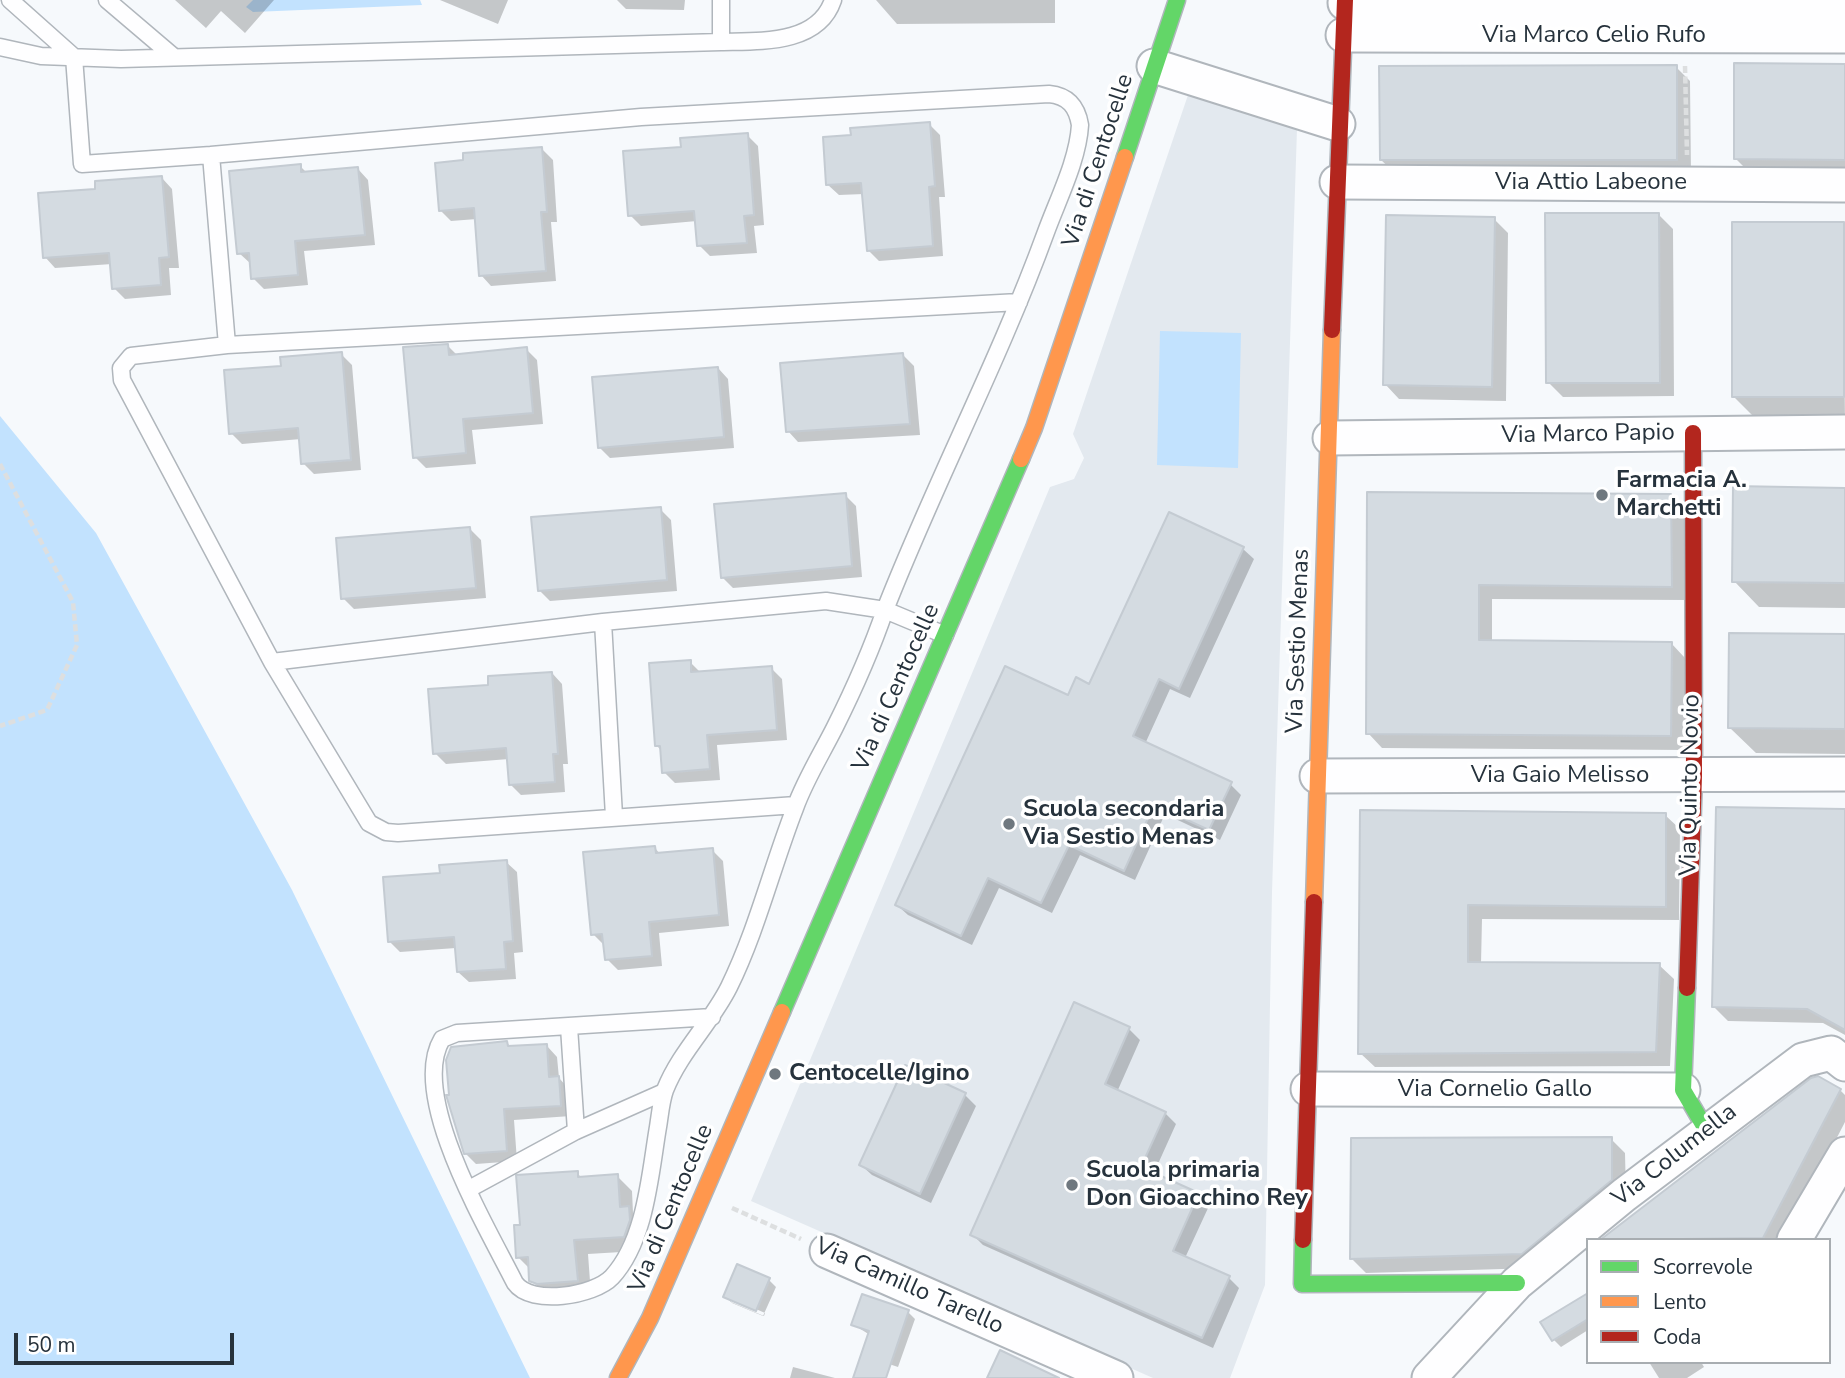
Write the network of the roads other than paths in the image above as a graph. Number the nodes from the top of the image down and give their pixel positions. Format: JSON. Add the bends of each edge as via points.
{"nodes":[{"id":1,"x":10,"y":0,"type":"edge"},
{"id":2,"x":107,"y":0,"type":"edge"},
{"id":3,"x":721,"y":0,"type":"edge"},
{"id":4,"x":833,"y":0,"type":"edge"},
{"id":5,"x":1177,"y":0,"type":"edge"},
{"id":6,"x":1845,"y":8,"type":"edge"},
{"id":7,"x":1345,"y":13,"type":"edge"},
{"id":8,"x":1684,"y":14,"type":"edge"},
{"id":9,"x":1845,"y":36,"type":"edge"},
{"id":10,"x":721,"y":41,"type":"junction"},
{"id":11,"x":0,"y":47,"type":"edge"},
{"id":12,"x":74,"y":57,"type":"junction"},
{"id":13,"x":174,"y":57,"type":"junction"},
{"id":14,"x":1154,"y":66,"type":"junction"},
{"id":15,"x":1338,"y":124,"type":"junction"},
{"id":16,"x":211,"y":155,"type":"junction"},
{"id":17,"x":1337,"y":182,"type":"junction"},
{"id":18,"x":1845,"y":186,"type":"edge"},
{"id":19,"x":1019,"y":302,"type":"junction"},
{"id":20,"x":227,"y":345,"type":"junction"},
{"id":21,"x":1845,"y":432,"type":"edge"},
{"id":22,"x":1693,"y":433,"type":"junction"},
{"id":23,"x":1330,"y":438,"type":"junction"},
{"id":24,"x":885,"y":610,"type":"junction"},
{"id":25,"x":603,"y":622,"type":"junction"},
{"id":26,"x":946,"y":635,"type":"junction"},
{"id":27,"x":272,"y":662,"type":"junction"},
{"id":28,"x":1845,"y":774,"type":"edge"},
{"id":29,"x":1317,"y":776,"type":"junction"},
{"id":30,"x":1694,"y":776,"type":"junction"},
{"id":31,"x":796,"y":805,"type":"junction"},
{"id":32,"x":614,"y":816,"type":"junction"},
{"id":33,"x":712,"y":1017,"type":"junction"},
{"id":34,"x":569,"y":1027,"type":"junction"},
{"id":35,"x":1845,"y":1063,"type":"edge"},
{"id":36,"x":1308,"y":1089,"type":"junction"},
{"id":37,"x":1683,"y":1090,"type":"junction"},
{"id":38,"x":664,"y":1092,"type":"junction"},
{"id":39,"x":576,"y":1130,"type":"junction"},
{"id":40,"x":1707,"y":1131,"type":"junction"},
{"id":41,"x":1845,"y":1154,"type":"edge"},
{"id":42,"x":469,"y":1189,"type":"junction"},
{"id":43,"x":1795,"y":1238,"type":"edge"},
{"id":44,"x":827,"y":1251,"type":"road end"},
{"id":45,"x":1517,"y":1283,"type":"junction"},
{"id":46,"x":618,"y":1378,"type":"edge"},
{"id":47,"x":1116,"y":1378,"type":"edge"},
{"id":48,"x":1429,"y":1378,"type":"edge"}],
"edges":[{"from":1,"to":12,"type":"lane"},
{"from":2,"to":13,"type":"lane"},
{"from":3,"to":10,"type":"lane"},
{"from":4,"to":10,"type":"lane","via":[[814,26],[792,37]]},
{"from":5,"to":14,"type":"street","name":"Via di Centocelle"},
{"from":6,"to":8,"type":"street","name":"Via Marco Celio Rufo"},
{"from":7,"to":8,"type":"street","name":"Via Marco Celio Rufo"},
{"from":7,"to":15,"type":"street","name":"Via Sestio Menas"},
{"from":8,"to":9,"type":"street","name":"Via Marco Celio Rufo"},
{"from":10,"to":13,"type":"lane"},
{"from":11,"to":12,"type":"lane"},
{"from":12,"to":13,"type":"lane"},
{"from":12,"to":16,"type":"lane","via":[[82,164]]},
{"from":14,"to":15,"type":"street"},
{"from":14,"to":26,"type":"street","name":"Via di Centocelle","via":[[1054,374]]},
{"from":15,"to":17,"type":"street","name":"Via Sestio Menas"},
{"from":16,"to":19,"type":"lane","via":[[641,117],[1056,94],[1075,108],[1080,132]]},
{"from":16,"to":20,"type":"lane"},
{"from":17,"to":18,"type":"street","name":"Via Attio Labeone"},
{"from":17,"to":23,"type":"street","name":"Via Sestio Menas"},
{"from":19,"to":20,"type":"lane"},
{"from":19,"to":24,"type":"lane"},
{"from":20,"to":27,"type":"lane","via":[[131,356],[121,368],[122,380]]},
{"from":21,"to":22,"type":"street","name":"Via Marco Papio"},
{"from":22,"to":23,"type":"street","name":"Via Marco Papio"},
{"from":22,"to":30,"type":"street","name":"Via Quinto Novio"},
{"from":23,"to":29,"type":"street","name":"Via Sestio Menas"},
{"from":24,"to":25,"type":"lane","via":[[826,601]]},
{"from":24,"to":26,"type":"lane"},
{"from":24,"to":31,"type":"lane","via":[[868,659]]},
{"from":25,"to":27,"type":"lane"},
{"from":25,"to":32,"type":"lane"},
{"from":26,"to":46,"type":"street","name":"Via di Centocelle","via":[[650,1318]]},
{"from":27,"to":32,"type":"lane","via":[[361,814],[377,828],[398,833]]},
{"from":28,"to":30,"type":"street","name":"Via Gaio Melisso"},
{"from":29,"to":30,"type":"street","name":"Via Gaio Melisso"},
{"from":29,"to":36,"type":"street","name":"Via Sestio Menas"},
{"from":30,"to":37,"type":"street","name":"Via Quinto Novio"},
{"from":31,"to":32,"type":"lane"},
{"from":31,"to":33,"type":"lane","via":[[745,950]]},
{"from":33,"to":34,"type":"lane"},
{"from":33,"to":38,"type":"lane"},
{"from":34,"to":39,"type":"lane"},
{"from":34,"to":42,"type":"lane","via":[[457,1033],[442,1039],[434,1070],[439,1116]]},
{"from":35,"to":40,"type":"street","name":"Via Columella","via":[[1831,1053],[1802,1060]]},
{"from":36,"to":37,"type":"street","name":"Via Cornelio Gallo"},
{"from":36,"to":45,"type":"street","name":"Via Sestio Menas","via":[[1302,1284]]},
{"from":37,"to":40,"type":"street"},
{"from":38,"to":39,"type":"lane"},
{"from":38,"to":42,"type":"lane","via":[[637,1227],[618,1269],[601,1286],[578,1293],[524,1293]]},
{"from":39,"to":42,"type":"lane"},
{"from":40,"to":45,"type":"street","name":"Via Columella"},
{"from":41,"to":43,"type":"street"},
{"from":44,"to":47,"type":"street","name":"Via Camillo Tarello"},
{"from":45,"to":48,"type":"street","name":"Via Columella"}]}
